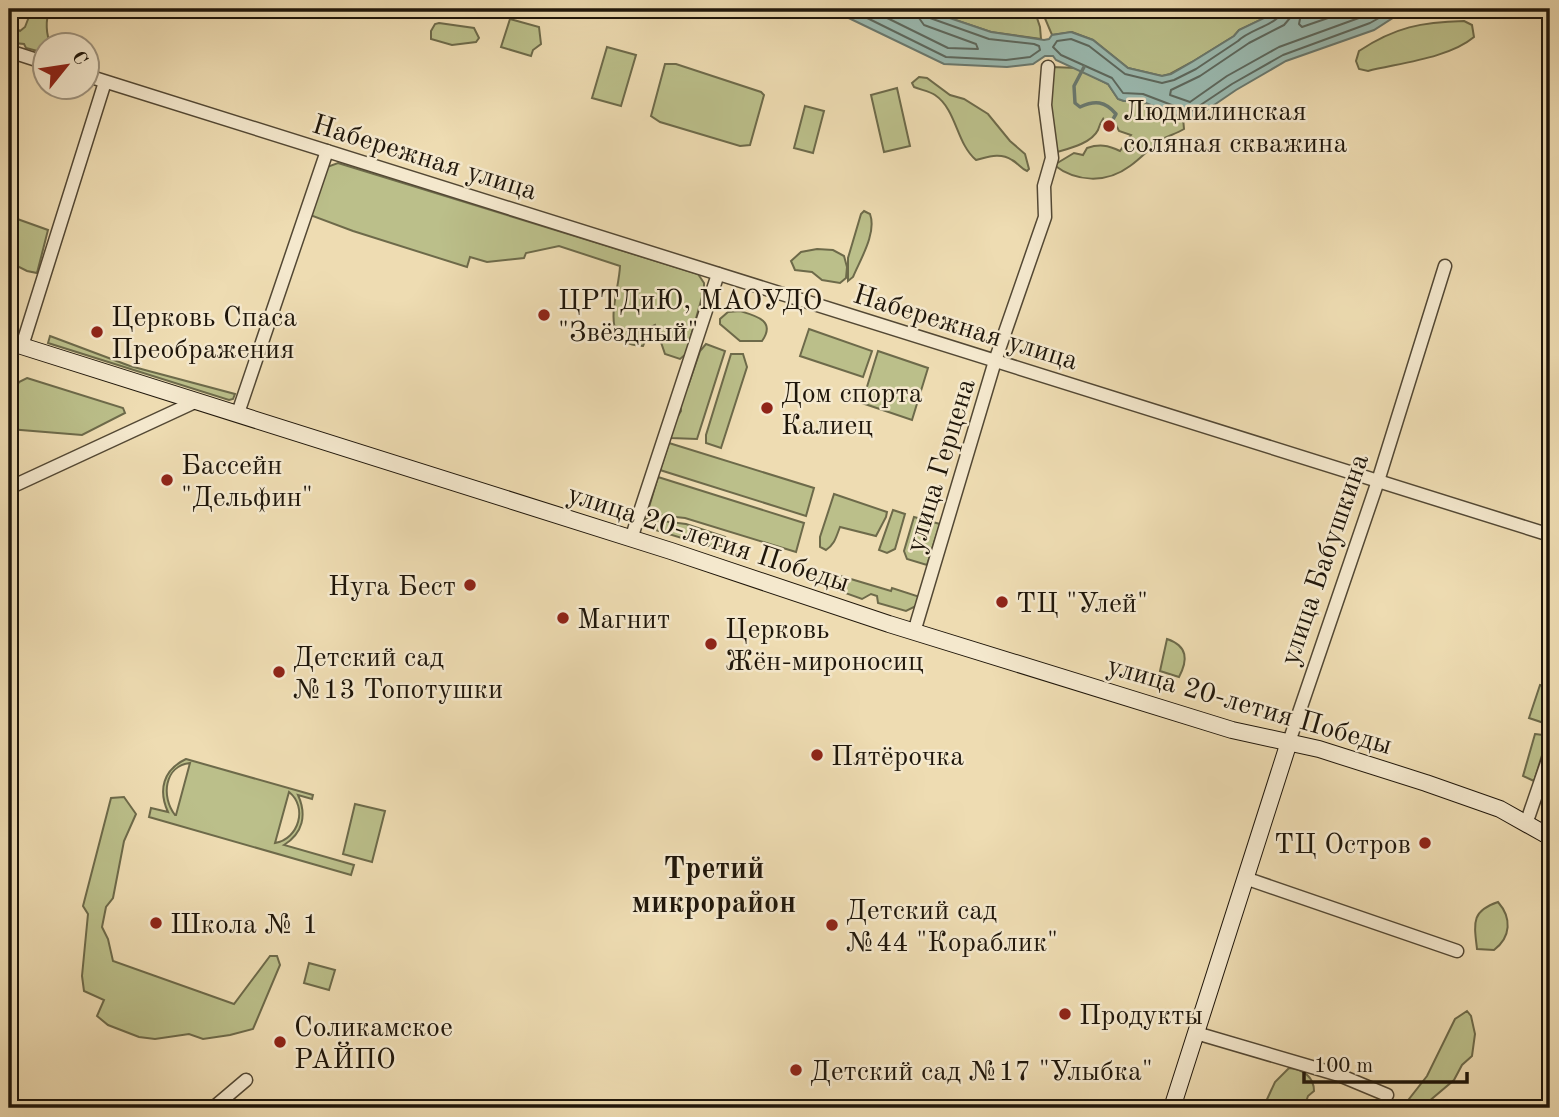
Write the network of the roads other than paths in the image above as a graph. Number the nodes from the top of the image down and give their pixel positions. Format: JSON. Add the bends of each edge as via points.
{"nodes":[{"id":1,"x":9,"y":51,"type":"edge"},
{"id":2,"x":32,"y":58,"type":"edge"},
{"id":3,"x":1048,"y":67,"type":"dead end"},
{"id":4,"x":102,"y":81,"type":"edge"},
{"id":5,"x":105,"y":82,"type":"junction"},
{"id":6,"x":327,"y":151,"type":"junction"},
{"id":7,"x":1445,"y":267,"type":"dead end"},
{"id":8,"x":718,"y":274,"type":"junction"},
{"id":9,"x":15,"y":344,"type":"edge"},
{"id":10,"x":995,"y":361,"type":"junction"},
{"id":11,"x":197,"y":401,"type":"junction"},
{"id":12,"x":238,"y":414,"type":"junction"},
{"id":13,"x":1378,"y":481,"type":"junction"},
{"id":14,"x":9,"y":488,"type":"edge"},
{"id":15,"x":1550,"y":535,"type":"edge"},
{"id":16,"x":631,"y":539,"type":"junction"},
{"id":17,"x":914,"y":632,"type":"junction"},
{"id":18,"x":1289,"y":742,"type":"junction"},
{"id":19,"x":1550,"y":754,"type":"edge"},
{"id":20,"x":1526,"y":824,"type":"junction"},
{"id":21,"x":1550,"y":837,"type":"edge"},
{"id":22,"x":1245,"y":878,"type":"junction"},
{"id":23,"x":1457,"y":951,"type":"dead end"},
{"id":24,"x":1196,"y":1033,"type":"junction"},
{"id":25,"x":246,"y":1080,"type":"dead end"},
{"id":26,"x":1387,"y":1095,"type":"dead end"},
{"id":27,"x":213,"y":1108,"type":"edge"},
{"id":28,"x":1172,"y":1108,"type":"edge"}],
"edges":[{"from":1,"to":2,"type":"street"},
{"from":3,"to":10,"type":"street","name":"улица Герцена","via":[[1045,105],[1052,158],[1044,191],[1045,217]]},
{"from":4,"to":5,"type":"street","name":"Набережная улица"},
{"from":5,"to":6,"type":"street","name":"Набережная улица"},
{"from":5,"to":9,"type":"street"},
{"from":6,"to":8,"type":"street","name":"Набережная улица"},
{"from":6,"to":12,"type":"street"},
{"from":7,"to":13,"type":"street","name":"улица Бабушкина"},
{"from":8,"to":10,"type":"street","name":"Набережная улица"},
{"from":8,"to":16,"type":"street"},
{"from":9,"to":11,"type":"street","name":"улица 20-летия Победы"},
{"from":10,"to":13,"type":"street","name":"Набережная улица"},
{"from":10,"to":17,"type":"street","name":"улица Герцена"},
{"from":11,"to":12,"type":"street","name":"улица 20-летия Победы"},
{"from":11,"to":14,"type":"street"},
{"from":12,"to":16,"type":"street","name":"улица 20-летия Победы"},
{"from":13,"to":15,"type":"street","name":"Набережная улица"},
{"from":13,"to":18,"type":"street","name":"улица Бабушкина"},
{"from":16,"to":17,"type":"street","name":"улица 20-летия Победы"},
{"from":17,"to":18,"type":"street","name":"улица 20-летия Победы","via":[[1232,730]]},
{"from":18,"to":20,"type":"street","name":"улица 20-летия Победы","via":[[1489,804]]},
{"from":18,"to":22,"type":"street","name":"улица Бабушкина"},
{"from":19,"to":20,"type":"street"},
{"from":20,"to":21,"type":"street","name":"улица 20-летия Победы"},
{"from":22,"to":23,"type":"street"},
{"from":22,"to":24,"type":"street","name":"улица Бабушкина"},
{"from":24,"to":26,"type":"street","via":[[1339,1075]]},
{"from":24,"to":28,"type":"street","name":"улица Бабушкина"},
{"from":25,"to":27,"type":"street"}]}
